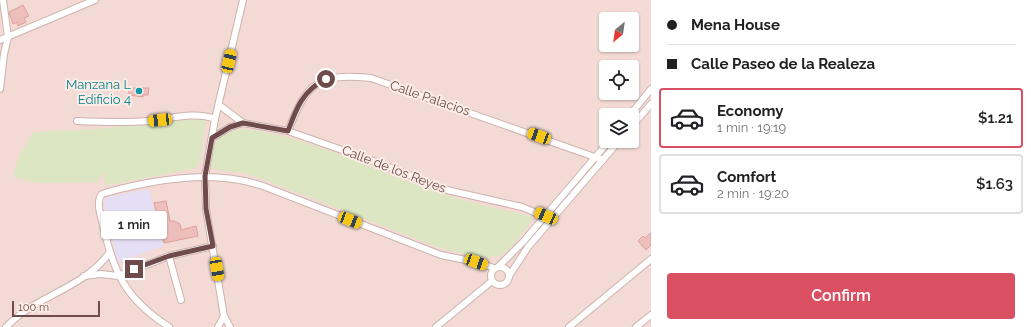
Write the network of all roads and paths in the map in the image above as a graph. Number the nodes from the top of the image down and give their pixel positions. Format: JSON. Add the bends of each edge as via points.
{"nodes":[{"id":1,"x":3,"y":0,"type":"edge"},
{"id":2,"x":95,"y":0,"type":"edge"},
{"id":3,"x":243,"y":0,"type":"edge"},
{"id":4,"x":8,"y":37,"type":"junction"},
{"id":5,"x":0,"y":40,"type":"edge"},
{"id":6,"x":0,"y":89,"type":"edge"},
{"id":7,"x":651,"y":89,"type":"edge"},
{"id":8,"x":651,"y":104,"type":"edge"},
{"id":9,"x":219,"y":105,"type":"junction"},
{"id":10,"x":636,"y":108,"type":"edge"},
{"id":11,"x":639,"y":118,"type":"edge"},
{"id":12,"x":215,"y":119,"type":"junction"},
{"id":13,"x":77,"y":121,"type":"dead end"},
{"id":14,"x":243,"y":123,"type":"junction"},
{"id":15,"x":288,"y":131,"type":"junction"},
{"id":16,"x":212,"y":138,"type":"junction"},
{"id":17,"x":603,"y":148,"type":"edge"},
{"id":18,"x":613,"y":148,"type":"edge"},
{"id":19,"x":596,"y":157,"type":"junction"},
{"id":20,"x":603,"y":160,"type":"junction"},
{"id":21,"x":205,"y":176,"type":"junction"},
{"id":22,"x":546,"y":216,"type":"junction"},
{"id":23,"x":213,"y":246,"type":"junction"},
{"id":24,"x":109,"y":253,"type":"junction"},
{"id":25,"x":169,"y":256,"type":"junction"},
{"id":26,"x":651,"y":259,"type":"edge"},
{"id":27,"x":496,"y":267,"type":"junction"},
{"id":28,"x":84,"y":276,"type":"junction"},
{"id":29,"x":118,"y":276,"type":"junction"},
{"id":30,"x":509,"y":276,"type":"junction"},
{"id":31,"x":492,"y":281,"type":"junction"},
{"id":32,"x":181,"y":300,"type":"dead end"},
{"id":33,"x":651,"y":315,"type":"edge"},
{"id":34,"x":224,"y":316,"type":"junction"},
{"id":35,"x":6,"y":327,"type":"edge"},
{"id":36,"x":169,"y":327,"type":"edge"},
{"id":37,"x":218,"y":327,"type":"edge"},
{"id":38,"x":230,"y":327,"type":"edge"},
{"id":39,"x":436,"y":327,"type":"edge"},
{"id":40,"x":569,"y":327,"type":"edge"},
{"id":41,"x":636,"y":327,"type":"edge"}],
"edges":[{"from":1,"to":4,"type":"street"},
{"from":2,"to":4,"type":"street"},
{"from":3,"to":9,"type":"street"},
{"from":4,"to":5,"type":"street"},
{"from":4,"to":6,"type":"street"},
{"from":7,"to":10,"type":"street"},
{"from":8,"to":11,"type":"street"},
{"from":9,"to":12,"type":"street"},
{"from":9,"to":14,"type":"street","name":"Calle de los Reyes"},
{"from":12,"to":13,"type":"street","via":[[197,116],[147,121]]},
{"from":12,"to":16,"type":"street"},
{"from":14,"to":15,"type":"street","name":"Calle de los Reyes"},
{"from":14,"to":16,"type":"street","via":[[230,127]]},
{"from":15,"to":19,"type":"street","name":"Calle Palacios","via":[[303,96],[310,88],[335,76],[354,76],[391,84]]},
{"from":15,"to":22,"type":"street","name":"Calle de los Reyes","via":[[446,190],[522,207]]},
{"from":16,"to":21,"type":"street"},
{"from":17,"to":19,"type":"street"},
{"from":18,"to":20,"type":"street"},
{"from":19,"to":20,"type":"street","name":"Calle Palacios"},
{"from":19,"to":22,"type":"street"},
{"from":20,"to":30,"type":"street","via":[[528,247]]},
{"from":21,"to":23,"type":"street","via":[[206,209]]},
{"from":21,"to":24,"type":"street","via":[[170,179],[102,194],[99,202]]},
{"from":21,"to":27,"type":"street","via":[[253,183],[441,255]]},
{"from":22,"to":27,"type":"street","via":[[509,258]]},
{"from":23,"to":25,"type":"street"},
{"from":23,"to":34,"type":"street"},
{"from":24,"to":28,"type":"street"},
{"from":24,"to":29,"type":"street"},
{"from":25,"to":29,"type":"street"},
{"from":25,"to":32,"type":"street"},
{"from":26,"to":40,"type":"street"},
{"from":27,"to":30,"type":"street","via":[[507,270]]},
{"from":27,"to":31,"type":"street","via":[[490,276]]},
{"from":28,"to":29,"type":"street"},
{"from":28,"to":35,"type":"street","via":[[22,313]]},
{"from":29,"to":36,"type":"street","via":[[148,312]]},
{"from":30,"to":31,"type":"street","via":[[507,282],[501,285]]},
{"from":31,"to":39,"type":"street"},
{"from":33,"to":41,"type":"street"},
{"from":34,"to":37,"type":"street"},
{"from":34,"to":38,"type":"street"}]}
